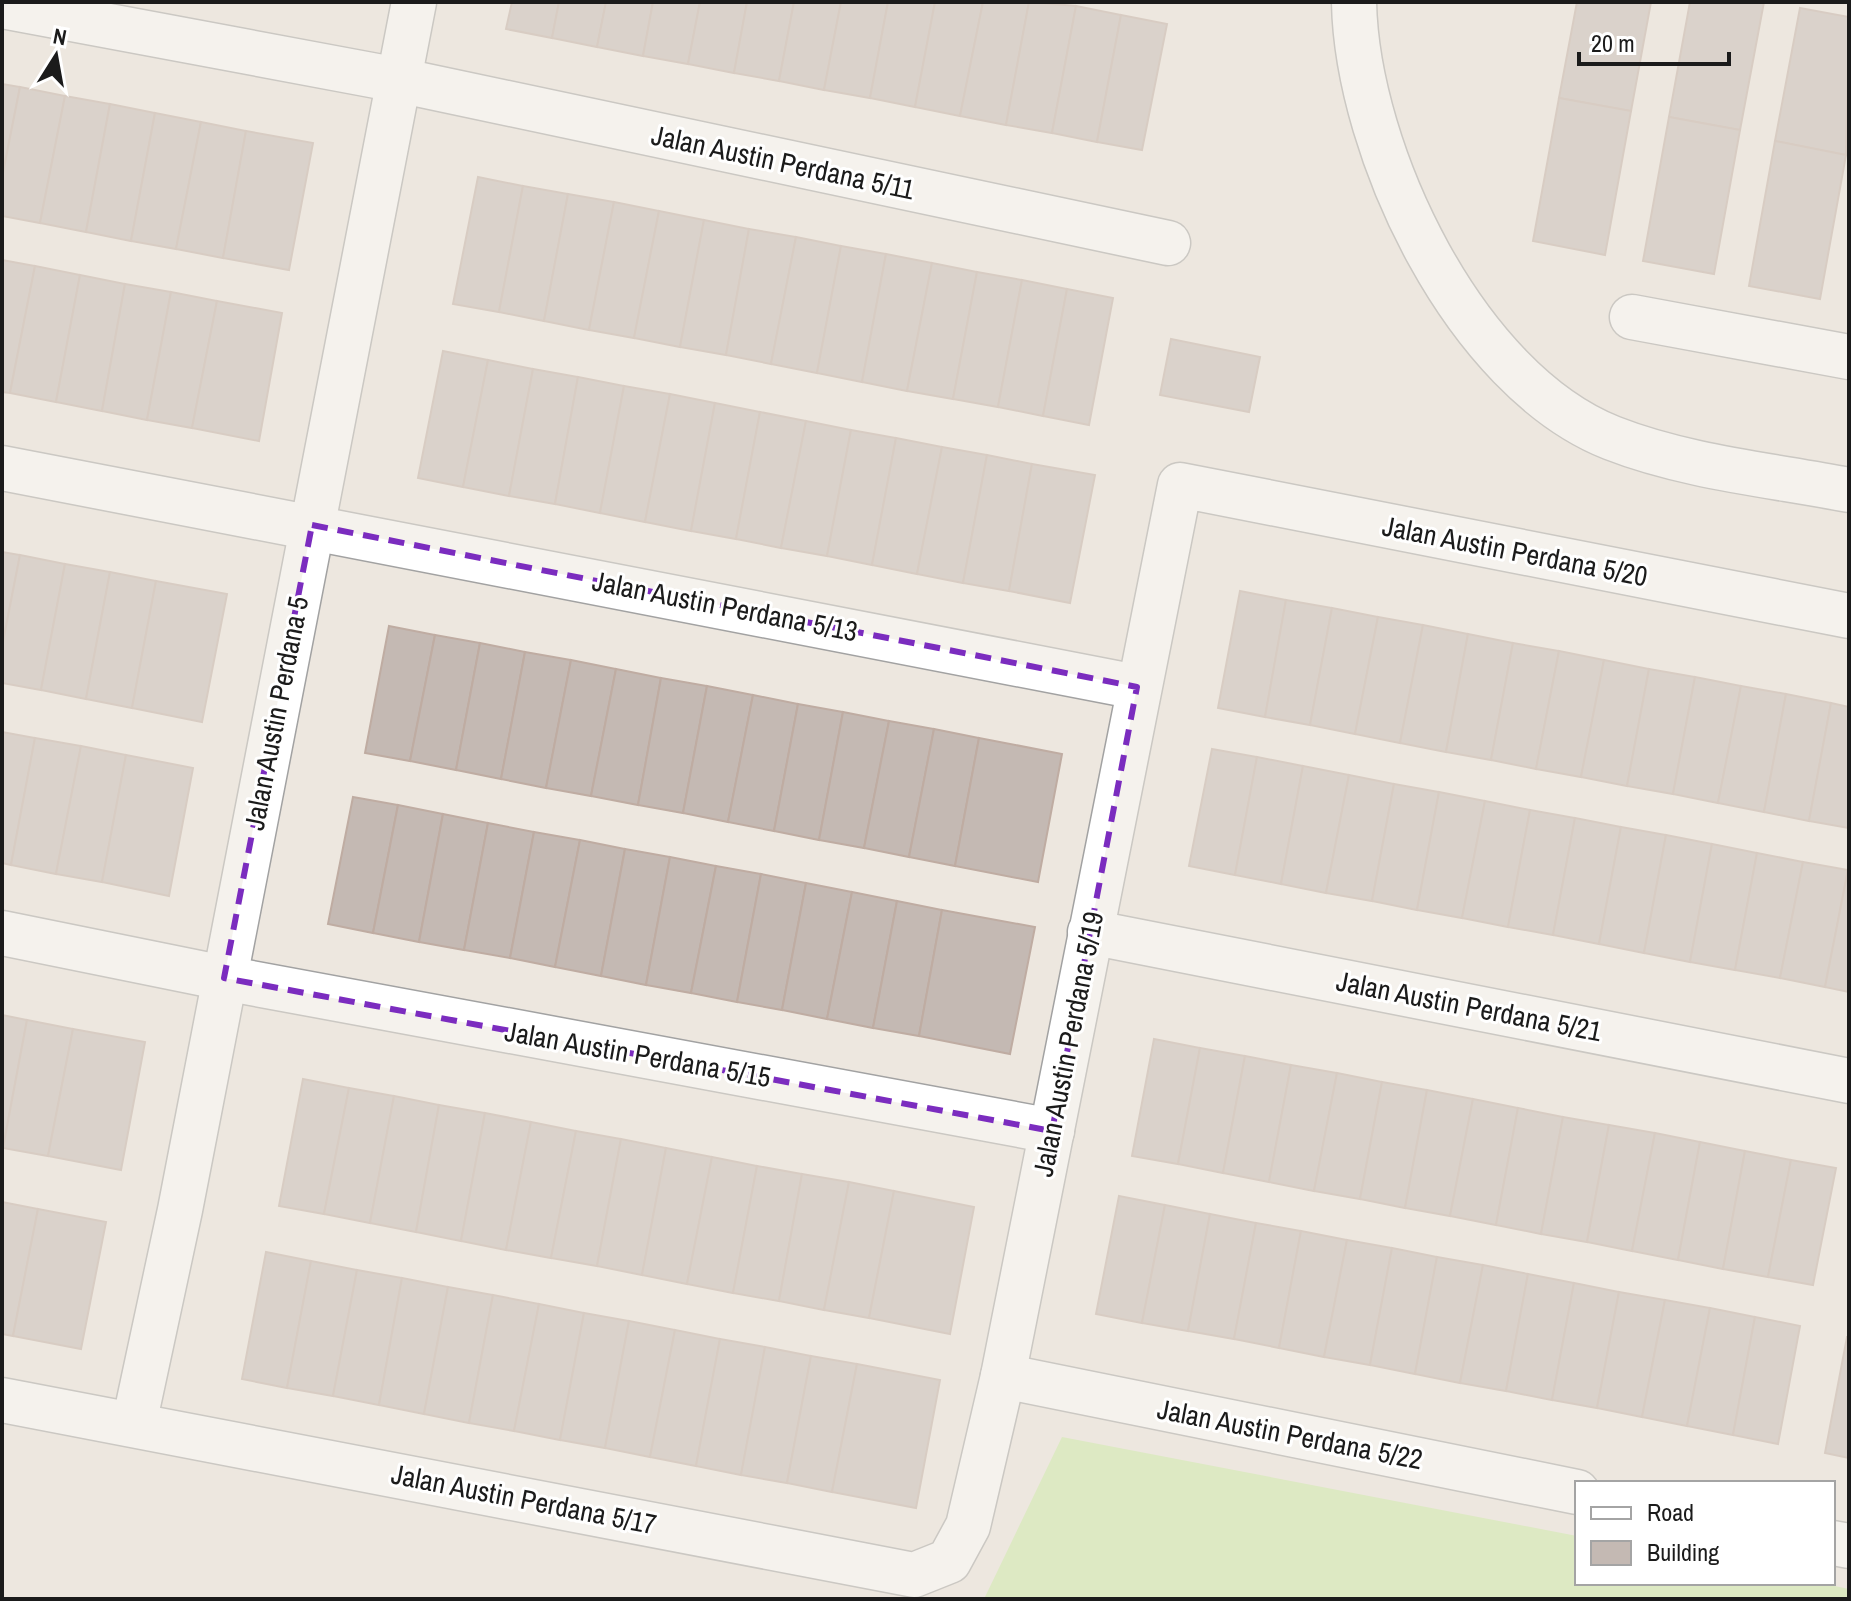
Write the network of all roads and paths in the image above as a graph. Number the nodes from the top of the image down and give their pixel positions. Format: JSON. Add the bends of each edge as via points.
{"nodes":[{"id":1,"x":414,"y":2,"type":"edge"},
{"id":2,"x":1354,"y":2,"type":"edge"},
{"id":3,"x":2,"y":6,"type":"edge"},
{"id":4,"x":398,"y":80,"type":"junction"},
{"id":5,"x":1168,"y":243,"type":"dead end"},
{"id":6,"x":1632,"y":317,"type":"dead end"},
{"id":7,"x":1849,"y":357,"type":"edge"},
{"id":8,"x":2,"y":468,"type":"edge"},
{"id":9,"x":1180,"y":485,"type":"joint"},
{"id":10,"x":1849,"y":490,"type":"edge"},
{"id":11,"x":312,"y":525,"type":"junction"},
{"id":12,"x":1849,"y":616,"type":"edge"},
{"id":13,"x":1137,"y":687,"type":"junction"},
{"id":14,"x":1090,"y":932,"type":"junction"},
{"id":15,"x":2,"y":933,"type":"edge"},
{"id":16,"x":224,"y":978,"type":"junction"},
{"id":17,"x":1849,"y":1081,"type":"edge"},
{"id":18,"x":1052,"y":1131,"type":"junction"},
{"id":19,"x":1003,"y":1376,"type":"junction"},
{"id":20,"x":2,"y":1400,"type":"edge"},
{"id":21,"x":134,"y":1424,"type":"junction"},
{"id":22,"x":1575,"y":1492,"type":"edge"},
{"id":23,"x":914,"y":1575,"type":"joint"}],
"edges":[{"from":1,"to":4,"type":"street","name":"Jalan Austin Perdana 5"},
{"from":2,"to":10,"type":"street","via":[[1370,112],[1401,201],[1441,277],[1488,341],[1537,392],[1572,417],[1657,453]]},
{"from":3,"to":4,"type":"street","name":"Jalan Austin Perdana 5/11"},
{"from":4,"to":5,"type":"street","name":"Jalan Austin Perdana 5/11"},
{"from":4,"to":11,"type":"street","name":"Jalan Austin Perdana 5"},
{"from":6,"to":7,"type":"street"},
{"from":8,"to":11,"type":"street","name":"Jalan Austin Perdana 5/13"},
{"from":9,"to":12,"type":"street","name":"Jalan Austin Perdana 5/20"},
{"from":9,"to":13,"type":"street","name":"Jalan Austin Perdana 5/19"},
{"from":11,"to":13,"type":"street","name":"Jalan Austin Perdana 5/13"},
{"from":11,"to":16,"type":"street","name":"Jalan Austin Perdana 5"},
{"from":13,"to":14,"type":"street","name":"Jalan Austin Perdana 5/19"},
{"from":14,"to":17,"type":"street","name":"Jalan Austin Perdana 5/21"},
{"from":14,"to":18,"type":"street","name":"Jalan Austin Perdana 5/19"},
{"from":15,"to":16,"type":"street","name":"Jalan Austin Perdana 5/15"},
{"from":16,"to":18,"type":"street","name":"Jalan Austin Perdana 5/15"},
{"from":16,"to":21,"type":"street","name":"Jalan Austin Perdana 5"},
{"from":18,"to":19,"type":"street","name":"Jalan Austin Perdana 5/19"},
{"from":19,"to":22,"type":"street","name":"Jalan Austin Perdana 5/22"},
{"from":19,"to":23,"type":"street","name":"Jalan Austin Perdana 5/19","via":[[968,1526],[949,1561]]},
{"from":20,"to":21,"type":"street","name":"Jalan Austin Perdana 5/17"},
{"from":21,"to":23,"type":"street","name":"Jalan Austin Perdana 5/17"}]}
